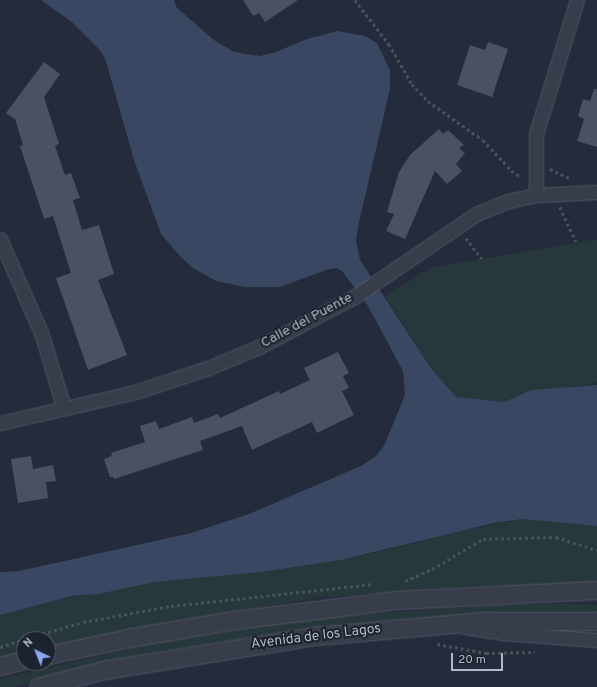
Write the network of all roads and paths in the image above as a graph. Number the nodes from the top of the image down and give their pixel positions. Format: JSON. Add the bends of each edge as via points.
{"nodes":[{"id":1,"x":355,"y":0,"type":"edge"},
{"id":2,"x":577,"y":0,"type":"edge"},
{"id":3,"x":535,"y":172,"type":"junction"},
{"id":4,"x":575,"y":177,"type":"dead end"},
{"id":5,"x":597,"y":192,"type":"edge"},
{"id":6,"x":536,"y":195,"type":"junction"},
{"id":7,"x":457,"y":227,"type":"junction"},
{"id":8,"x":0,"y":240,"type":"edge"},
{"id":9,"x":482,"y":259,"type":"dead end"},
{"id":10,"x":64,"y":409,"type":"junction"},
{"id":11,"x":0,"y":423,"type":"edge"},
{"id":12,"x":597,"y":550,"type":"edge"},
{"id":13,"x":398,"y":582,"type":"dead end"},
{"id":14,"x":376,"y":584,"type":"dead end"},
{"id":15,"x":597,"y":590,"type":"edge"},
{"id":16,"x":597,"y":621,"type":"edge"},
{"id":17,"x":447,"y":624,"type":"junction"},
{"id":18,"x":52,"y":631,"type":"edge"},
{"id":19,"x":597,"y":640,"type":"edge"},
{"id":20,"x":16,"y":642,"type":"edge"},
{"id":21,"x":430,"y":642,"type":"dead end"},
{"id":22,"x":0,"y":646,"type":"edge"},
{"id":23,"x":542,"y":652,"type":"dead end"},
{"id":24,"x":56,"y":653,"type":"edge"},
{"id":25,"x":16,"y":662,"type":"edge"},
{"id":26,"x":0,"y":666,"type":"edge"},
{"id":27,"x":38,"y":687,"type":"edge"}],
"edges":[{"from":1,"to":3,"type":"path","via":[[389,44],[412,84],[428,101],[483,140],[516,175]]},
{"from":2,"to":3,"type":"street","via":[[565,44],[541,111],[536,134]]},
{"from":3,"to":4,"type":"path","via":[[552,168],[568,178]]},
{"from":3,"to":6,"type":"street"},
{"from":5,"to":6,"type":"street","name":"Calle del Puente"},
{"from":6,"to":7,"type":"street","name":"Calle del Puente","via":[[508,201],[476,214]]},
{"from":7,"to":9,"type":"path"},
{"from":7,"to":10,"type":"street","name":"Calle del Puente","via":[[354,297],[259,347],[208,368],[135,392]]},
{"from":8,"to":10,"type":"street","via":[[42,335]]},
{"from":10,"to":11,"type":"street","name":"Calle del Puente"},
{"from":12,"to":13,"type":"path","via":[[556,537],[483,539],[418,576]]},
{"from":14,"to":18,"type":"path","via":[[171,606],[83,622]]},
{"from":15,"to":24,"type":"street","name":"Avenida de los Lagos","via":[[398,600],[234,620]]},
{"from":16,"to":17,"type":"street","name":"Avenida de los Lagos","via":[[555,619]]},
{"from":17,"to":19,"type":"street","via":[[503,633]]},
{"from":17,"to":27,"type":"street","name":"Avenida de los Lagos","via":[[315,636],[186,655],[104,670]]},
{"from":20,"to":22,"type":"path"},
{"from":21,"to":23,"type":"path","via":[[486,653]]},
{"from":25,"to":26,"type":"street"}]}
